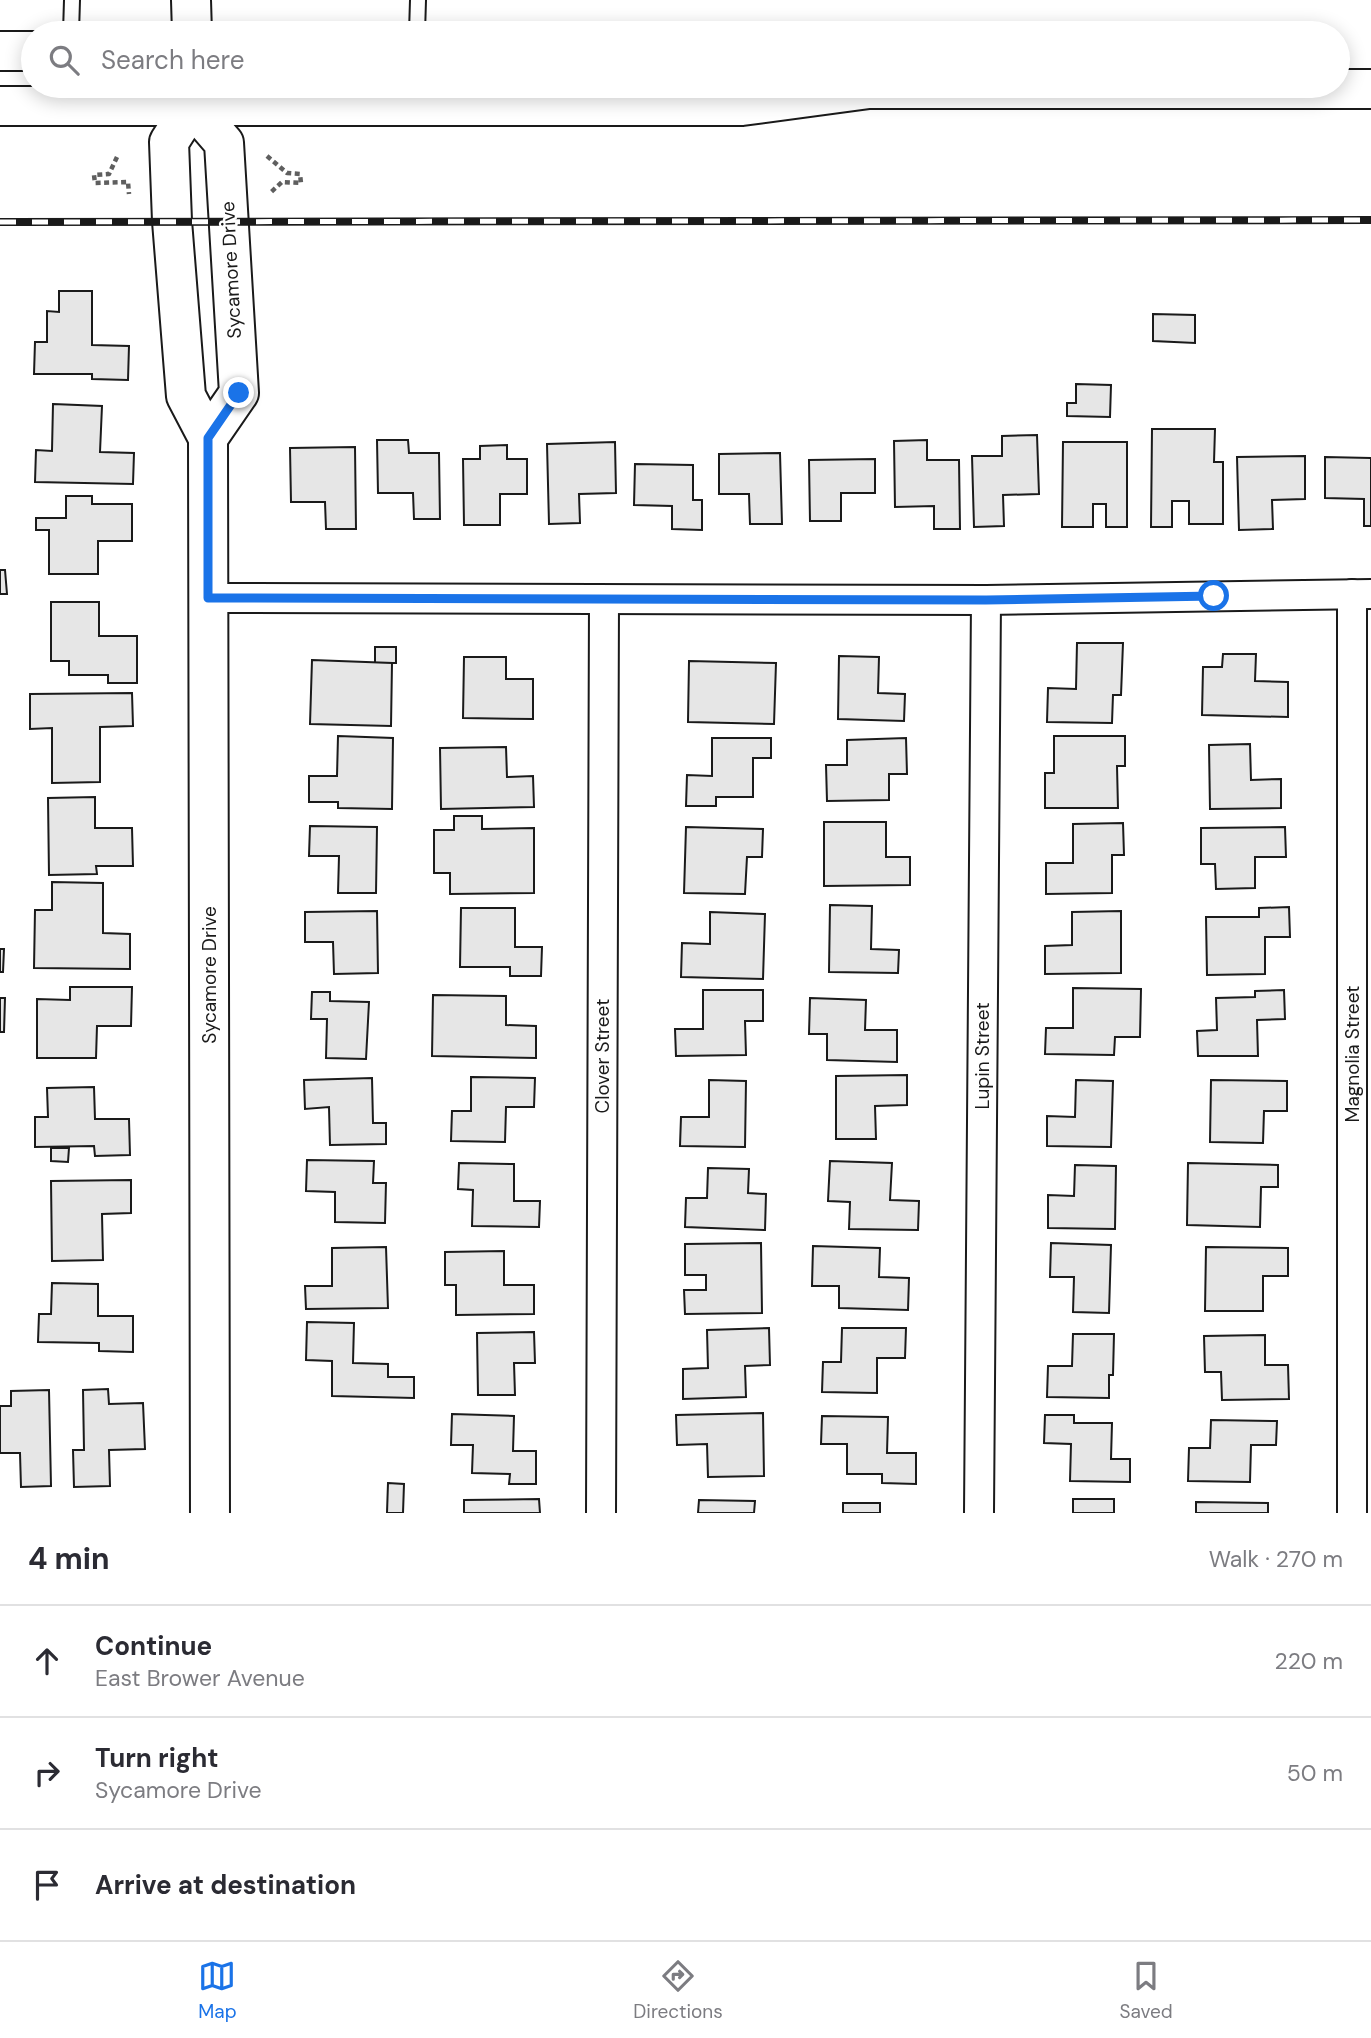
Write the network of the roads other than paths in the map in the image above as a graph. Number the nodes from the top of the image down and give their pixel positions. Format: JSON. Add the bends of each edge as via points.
{"nodes":[{"id":1,"x":72,"y":0,"type":"edge"},
{"id":2,"x":191,"y":0,"type":"edge"},
{"id":3,"x":418,"y":0,"type":"edge"},
{"id":4,"x":71,"y":21,"type":"edge"},
{"id":5,"x":192,"y":21,"type":"edge"},
{"id":6,"x":417,"y":21,"type":"edge"},
{"id":7,"x":0,"y":51,"type":"edge"},
{"id":8,"x":21,"y":51,"type":"edge"},
{"id":9,"x":1350,"y":89,"type":"edge"},
{"id":10,"x":1371,"y":89,"type":"edge"},
{"id":11,"x":154,"y":98,"type":"edge"},
{"id":12,"x":191,"y":98,"type":"edge"},
{"id":13,"x":193,"y":98,"type":"edge"},
{"id":14,"x":302,"y":98,"type":"edge"},
{"id":15,"x":794,"y":98,"type":"edge"},
{"id":16,"x":0,"y":106,"type":"edge"},
{"id":17,"x":208,"y":438,"type":"junction"},
{"id":18,"x":1361,"y":594,"type":"edge"},
{"id":19,"x":208,"y":598,"type":"junction"},
{"id":20,"x":604,"y":600,"type":"junction"},
{"id":21,"x":986,"y":600,"type":"junction"},
{"id":22,"x":210,"y":1513,"type":"edge"},
{"id":23,"x":601,"y":1513,"type":"edge"},
{"id":24,"x":979,"y":1513,"type":"edge"},
{"id":25,"x":1352,"y":1513,"type":"edge"}],
"edges":[{"from":1,"to":4,"type":"lane"},
{"from":2,"to":5,"type":"main road"},
{"from":3,"to":6,"type":"lane"},
{"from":7,"to":8,"type":"main road"},
{"from":9,"to":10,"type":"main road"},
{"from":11,"to":16,"type":"main road"},
{"from":12,"to":17,"type":"main road","name":"Sycamore Drive","via":[[169,142],[172,220],[186,396]]},
{"from":13,"to":17,"type":"main road","name":"Sycamore Drive","via":[[224,143],[239,393]]},
{"from":14,"to":15,"type":"main road","via":[[743,106]]},
{"from":17,"to":19,"type":"main road","name":"Sycamore Drive"},
{"from":18,"to":21,"type":"street"},
{"from":18,"to":25,"type":"street","name":"Magnolia Street"},
{"from":19,"to":20,"type":"street"},
{"from":19,"to":22,"type":"main road","name":"Sycamore Drive"},
{"from":20,"to":21,"type":"street"},
{"from":20,"to":23,"type":"street","name":"Clover Street"},
{"from":21,"to":24,"type":"street","name":"Lupin Street"}]}
